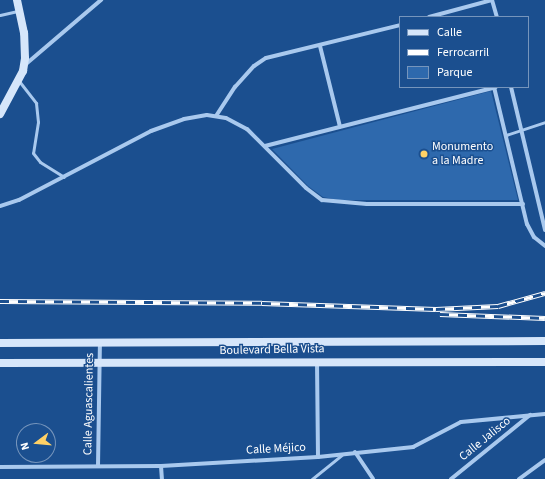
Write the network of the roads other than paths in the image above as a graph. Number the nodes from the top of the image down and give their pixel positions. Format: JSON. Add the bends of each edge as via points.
{"nodes":[{"id":1,"x":17,"y":0,"type":"edge"},
{"id":2,"x":101,"y":0,"type":"edge"},
{"id":3,"x":492,"y":0,"type":"edge"},
{"id":4,"x":19,"y":10,"type":"junction"},
{"id":5,"x":0,"y":15,"type":"edge"},
{"id":6,"x":433,"y":16,"type":"edge"},
{"id":7,"x":497,"y":16,"type":"edge"},
{"id":8,"x":399,"y":25,"type":"edge"},
{"id":9,"x":320,"y":46,"type":"junction"},
{"id":10,"x":24,"y":65,"type":"junction"},
{"id":11,"x":18,"y":80,"type":"junction"},
{"id":12,"x":491,"y":88,"type":"edge"},
{"id":13,"x":495,"y":88,"type":"edge"},
{"id":14,"x":511,"y":88,"type":"edge"},
{"id":15,"x":9,"y":100,"type":"junction"},
{"id":16,"x":0,"y":102,"type":"edge"},
{"id":17,"x":0,"y":114,"type":"edge"},
{"id":18,"x":216,"y":116,"type":"junction"},
{"id":19,"x":545,"y":122,"type":"edge"},
{"id":20,"x":340,"y":127,"type":"junction"},
{"id":21,"x":521,"y":130,"type":"junction"},
{"id":22,"x":506,"y":135,"type":"junction"},
{"id":23,"x":265,"y":146,"type":"junction"},
{"id":24,"x":64,"y":176,"type":"junction"},
{"id":25,"x":523,"y":204,"type":"junction"},
{"id":26,"x":0,"y":206,"type":"edge"},
{"id":27,"x":545,"y":230,"type":"edge"},
{"id":28,"x":545,"y":246,"type":"edge"},
{"id":29,"x":545,"y":341,"type":"edge"},
{"id":30,"x":0,"y":343,"type":"edge"},
{"id":31,"x":100,"y":343,"type":"junction"},
{"id":32,"x":317,"y":360,"type":"junction"},
{"id":33,"x":545,"y":362,"type":"edge"},
{"id":34,"x":0,"y":363,"type":"edge"},
{"id":35,"x":99,"y":365,"type":"junction"},
{"id":36,"x":545,"y":414,"type":"edge"},
{"id":37,"x":530,"y":415,"type":"junction"},
{"id":38,"x":355,"y":452,"type":"junction"},
{"id":39,"x":345,"y":453,"type":"junction"},
{"id":40,"x":318,"y":457,"type":"junction"},
{"id":41,"x":545,"y":460,"type":"edge"},
{"id":42,"x":98,"y":466,"type":"junction"},
{"id":43,"x":161,"y":466,"type":"junction"},
{"id":44,"x":0,"y":467,"type":"edge"},
{"id":45,"x":162,"y":479,"type":"edge"},
{"id":46,"x":312,"y":479,"type":"edge"},
{"id":47,"x":373,"y":479,"type":"edge"},
{"id":48,"x":452,"y":479,"type":"edge"},
{"id":49,"x":519,"y":479,"type":"edge"}],
"edges":[{"from":1,"to":4,"type":"main road"},
{"from":2,"to":10,"type":"street"},
{"from":3,"to":6,"type":"street"},
{"from":3,"to":7,"type":"street"},
{"from":4,"to":5,"type":"lane"},
{"from":4,"to":10,"type":"main road","via":[[25,40]]},
{"from":8,"to":9,"type":"street"},
{"from":9,"to":18,"type":"street","via":[[278,54],[254,66],[235,87]]},
{"from":9,"to":20,"type":"street"},
{"from":10,"to":11,"type":"main road"},
{"from":11,"to":15,"type":"main road"},
{"from":11,"to":24,"type":"lane","via":[[36,103],[38,122],[33,153],[40,162]]},
{"from":12,"to":20,"type":"street"},
{"from":13,"to":22,"type":"street"},
{"from":14,"to":21,"type":"street"},
{"from":15,"to":16,"type":"street"},
{"from":15,"to":17,"type":"main road"},
{"from":18,"to":23,"type":"street","via":[[247,129]]},
{"from":18,"to":24,"type":"street","via":[[196,116],[168,124]]},
{"from":19,"to":21,"type":"lane"},
{"from":20,"to":23,"type":"street"},
{"from":21,"to":22,"type":"lane"},
{"from":21,"to":27,"type":"street"},
{"from":22,"to":25,"type":"street"},
{"from":23,"to":25,"type":"street","via":[[314,195],[329,202]]},
{"from":24,"to":26,"type":"street","via":[[19,200]]},
{"from":25,"to":28,"type":"street","via":[[527,224],[534,237]]},
{"from":29,"to":31,"type":"main road","name":"Boulevard Bella Vista"},
{"from":30,"to":31,"type":"main road","name":"Boulevard Bella Vista"},
{"from":31,"to":35,"type":"street","name":"Calle Aguascalientes"},
{"from":32,"to":33,"type":"main road","name":"Boulevard Bella Vista"},
{"from":32,"to":35,"type":"main road","name":"Boulevard Bella Vista"},
{"from":32,"to":40,"type":"street"},
{"from":34,"to":35,"type":"main road","name":"Boulevard Bella Vista"},
{"from":35,"to":42,"type":"street","name":"Calle Aguascalientes"},
{"from":36,"to":37,"type":"street","name":"Calle Méjico"},
{"from":37,"to":38,"type":"street","name":"Calle Méjico","via":[[461,422],[422,445]]},
{"from":37,"to":48,"type":"street","name":"Calle Jalisco"},
{"from":38,"to":39,"type":"street","name":"Calle Méjico"},
{"from":38,"to":47,"type":"street"},
{"from":39,"to":40,"type":"street","name":"Calle Méjico"},
{"from":39,"to":46,"type":"lane"},
{"from":40,"to":43,"type":"street","name":"Calle Méjico"},
{"from":41,"to":49,"type":"street"},
{"from":42,"to":43,"type":"street","name":"Calle Méjico"},
{"from":42,"to":44,"type":"street","name":"Calle Méjico"},
{"from":43,"to":45,"type":"street"}]}
